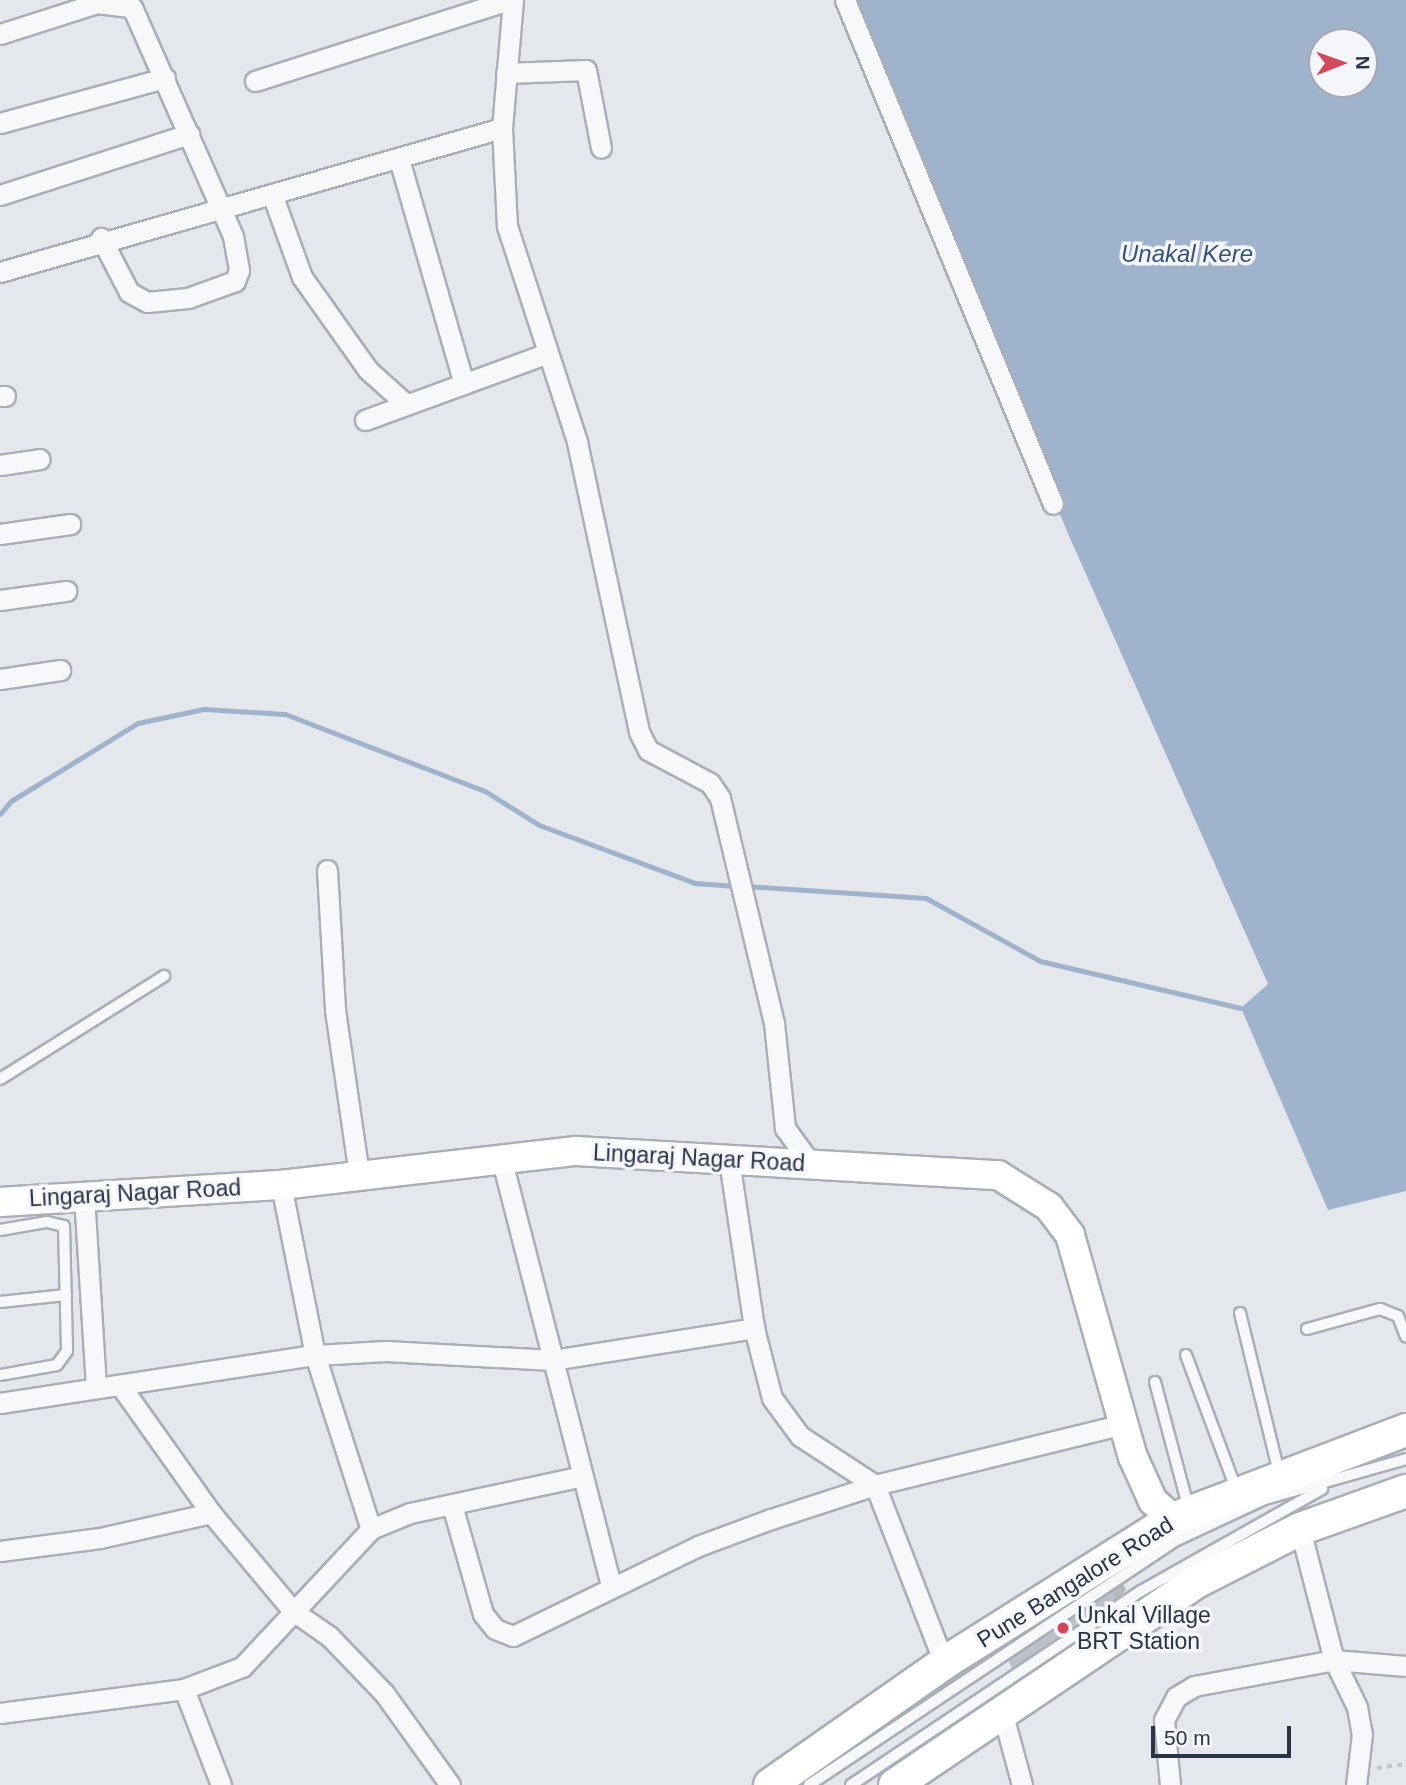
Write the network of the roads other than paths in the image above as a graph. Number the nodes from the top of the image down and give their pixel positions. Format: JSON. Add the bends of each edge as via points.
{"nodes":[{"id":1,"x":511,"y":0,"type":"edge"},
{"id":2,"x":845,"y":0,"type":"edge"},
{"id":3,"x":0,"y":34,"type":"edge"},
{"id":4,"x":506,"y":73,"type":"junction"},
{"id":5,"x":165,"y":78,"type":"junction"},
{"id":6,"x":255,"y":81,"type":"dead end"},
{"id":7,"x":0,"y":123,"type":"edge"},
{"id":8,"x":502,"y":128,"type":"junction"},
{"id":9,"x":189,"y":134,"type":"junction"},
{"id":10,"x":601,"y":148,"type":"dead end"},
{"id":11,"x":399,"y":159,"type":"junction"},
{"id":12,"x":272,"y":194,"type":"junction"},
{"id":13,"x":0,"y":195,"type":"edge"},
{"id":14,"x":219,"y":205,"type":"junction"},
{"id":15,"x":101,"y":238,"type":"junction"},
{"id":16,"x":0,"y":272,"type":"edge"},
{"id":17,"x":545,"y":354,"type":"junction"},
{"id":18,"x":464,"y":384,"type":"junction"},
{"id":19,"x":407,"y":405,"type":"junction"},
{"id":20,"x":365,"y":420,"type":"dead end"},
{"id":21,"x":40,"y":459,"type":"dead end"},
{"id":22,"x":0,"y":465,"type":"edge"},
{"id":23,"x":1053,"y":504,"type":"dead end"},
{"id":24,"x":70,"y":524,"type":"dead end"},
{"id":25,"x":0,"y":534,"type":"edge"},
{"id":26,"x":66,"y":591,"type":"dead end"},
{"id":27,"x":0,"y":600,"type":"edge"},
{"id":28,"x":60,"y":670,"type":"dead end"},
{"id":29,"x":0,"y":679,"type":"edge"},
{"id":30,"x":327,"y":870,"type":"dead end"},
{"id":31,"x":164,"y":976,"type":"dead end"},
{"id":32,"x":0,"y":1079,"type":"edge"},
{"id":33,"x":501,"y":1157,"type":"junction"},
{"id":34,"x":729,"y":1160,"type":"junction"},
{"id":35,"x":811,"y":1164,"type":"junction"},
{"id":36,"x":359,"y":1174,"type":"junction"},
{"id":37,"x":281,"y":1185,"type":"junction"},
{"id":38,"x":84,"y":1196,"type":"junction"},
{"id":39,"x":0,"y":1202,"type":"edge"},
{"id":40,"x":0,"y":1230,"type":"edge"},
{"id":41,"x":66,"y":1295,"type":"junction"},
{"id":42,"x":0,"y":1302,"type":"edge"},
{"id":43,"x":1240,"y":1313,"type":"dead end"},
{"id":44,"x":754,"y":1328,"type":"junction"},
{"id":45,"x":1307,"y":1329,"type":"dead end"},
{"id":46,"x":1406,"y":1337,"type":"edge"},
{"id":47,"x":316,"y":1355,"type":"junction"},
{"id":48,"x":1186,"y":1355,"type":"dead end"},
{"id":49,"x":553,"y":1360,"type":"junction"},
{"id":50,"x":0,"y":1375,"type":"edge"},
{"id":51,"x":1155,"y":1382,"type":"dead end"},
{"id":52,"x":120,"y":1385,"type":"junction"},
{"id":53,"x":96,"y":1388,"type":"junction"},
{"id":54,"x":0,"y":1403,"type":"edge"},
{"id":55,"x":1124,"y":1424,"type":"junction"},
{"id":56,"x":1406,"y":1430,"type":"edge"},
{"id":57,"x":1406,"y":1459,"type":"edge"},
{"id":58,"x":1279,"y":1474,"type":"junction"},
{"id":59,"x":582,"y":1476,"type":"junction"},
{"id":60,"x":875,"y":1485,"type":"junction"},
{"id":61,"x":1329,"y":1485,"type":"junction"},
{"id":62,"x":1237,"y":1491,"type":"junction"},
{"id":63,"x":1406,"y":1491,"type":"edge"},
{"id":64,"x":452,"y":1505,"type":"junction"},
{"id":65,"x":211,"y":1513,"type":"junction"},
{"id":66,"x":1181,"y":1516,"type":"junction"},
{"id":67,"x":371,"y":1529,"type":"junction"},
{"id":68,"x":1300,"y":1530,"type":"junction"},
{"id":69,"x":0,"y":1551,"type":"edge"},
{"id":70,"x":611,"y":1586,"type":"junction"},
{"id":71,"x":293,"y":1611,"type":"junction"},
{"id":72,"x":1334,"y":1660,"type":"junction"},
{"id":73,"x":944,"y":1663,"type":"junction"},
{"id":74,"x":1406,"y":1666,"type":"edge"},
{"id":75,"x":184,"y":1689,"type":"junction"},
{"id":76,"x":0,"y":1713,"type":"edge"},
{"id":77,"x":1003,"y":1714,"type":"junction"},
{"id":78,"x":1359,"y":1777,"type":"edge"},
{"id":79,"x":898,"y":1784,"type":"edge"},
{"id":80,"x":221,"y":1785,"type":"edge"},
{"id":81,"x":450,"y":1785,"type":"edge"},
{"id":82,"x":770,"y":1785,"type":"edge"},
{"id":83,"x":809,"y":1785,"type":"edge"},
{"id":84,"x":851,"y":1785,"type":"edge"},
{"id":85,"x":1023,"y":1785,"type":"edge"},
{"id":86,"x":1170,"y":1785,"type":"edge"}],
"edges":[{"from":1,"to":4,"type":"street"},
{"from":1,"to":6,"type":"street"},
{"from":2,"to":23,"type":"street"},
{"from":3,"to":5,"type":"street","via":[[97,3],[124,1],[132,7]]},
{"from":4,"to":8,"type":"street"},
{"from":4,"to":10,"type":"street","via":[[586,70]]},
{"from":5,"to":7,"type":"street"},
{"from":5,"to":9,"type":"street"},
{"from":8,"to":11,"type":"street"},
{"from":8,"to":17,"type":"street","via":[[507,226]]},
{"from":9,"to":13,"type":"street"},
{"from":9,"to":14,"type":"street"},
{"from":11,"to":12,"type":"street"},
{"from":11,"to":18,"type":"street"},
{"from":12,"to":14,"type":"street"},
{"from":12,"to":19,"type":"street","via":[[302,276],[368,370]]},
{"from":14,"to":15,"type":"street"},
{"from":14,"to":15,"type":"street","via":[[239,270],[235,281],[188,298],[161,304],[129,292]]},
{"from":15,"to":16,"type":"street"},
{"from":17,"to":18,"type":"street"},
{"from":17,"to":35,"type":"street","via":[[577,442],[639,732],[648,751],[710,783],[774,1023],[785,1128]]},
{"from":18,"to":19,"type":"street"},
{"from":19,"to":20,"type":"street"},
{"from":21,"to":22,"type":"street"},
{"from":24,"to":25,"type":"street"},
{"from":26,"to":27,"type":"street"},
{"from":28,"to":29,"type":"street"},
{"from":30,"to":36,"type":"street","via":[[335,1010]]},
{"from":31,"to":32,"type":"lane"},
{"from":33,"to":34,"type":"street","name":"Lingaraj Nagar Road","via":[[610,1151]]},
{"from":33,"to":36,"type":"street","name":"Lingaraj Nagar Road"},
{"from":33,"to":49,"type":"street"},
{"from":34,"to":35,"type":"street","name":"Lingaraj Nagar Road"},
{"from":34,"to":44,"type":"street"},
{"from":35,"to":55,"type":"street","name":"Lingaraj Nagar Road","via":[[998,1175],[1041,1200],[1070,1235],[1087,1278]]},
{"from":36,"to":37,"type":"street","name":"Lingaraj Nagar Road"},
{"from":37,"to":38,"type":"street","name":"Lingaraj Nagar Road"},
{"from":37,"to":47,"type":"street"},
{"from":38,"to":39,"type":"street","name":"Lingaraj Nagar Road"},
{"from":38,"to":53,"type":"street"},
{"from":40,"to":41,"type":"lane","via":[[47,1222],[64,1226]]},
{"from":41,"to":42,"type":"lane"},
{"from":41,"to":50,"type":"lane","via":[[64,1360]]},
{"from":43,"to":58,"type":"lane"},
{"from":44,"to":49,"type":"street"},
{"from":44,"to":60,"type":"street","via":[[785,1422]]},
{"from":45,"to":46,"type":"lane","via":[[1380,1309],[1398,1316]]},
{"from":47,"to":49,"type":"street","via":[[386,1351]]},
{"from":47,"to":52,"type":"street"},
{"from":47,"to":67,"type":"street"},
{"from":48,"to":62,"type":"lane"},
{"from":49,"to":59,"type":"street"},
{"from":51,"to":66,"type":"lane"},
{"from":52,"to":53,"type":"street"},
{"from":52,"to":65,"type":"street"},
{"from":53,"to":54,"type":"street"},
{"from":55,"to":60,"type":"street"},
{"from":55,"to":66,"type":"street","name":"Lingaraj Nagar Road","via":[[1144,1485]]},
{"from":56,"to":58,"type":"main road","name":"Pune Bangalore Road"},
{"from":57,"to":61,"type":"lane"},
{"from":58,"to":62,"type":"main road","name":"Pune Bangalore Road"},
{"from":59,"to":64,"type":"street"},
{"from":59,"to":70,"type":"street"},
{"from":60,"to":70,"type":"street","via":[[698,1546]]},
{"from":60,"to":73,"type":"street"},
{"from":61,"to":83,"type":"lane","via":[[1265,1499],[1177,1540]]},
{"from":61,"to":84,"type":"lane","via":[[1141,1591]]},
{"from":62,"to":66,"type":"main road","name":"Pune Bangalore Road"},
{"from":63,"to":68,"type":"main road"},
{"from":64,"to":67,"type":"street"},
{"from":64,"to":70,"type":"street","via":[[483,1614],[504,1634],[522,1634]]},
{"from":65,"to":69,"type":"street","via":[[100,1538]]},
{"from":65,"to":71,"type":"street"},
{"from":66,"to":73,"type":"main road","name":"Pune Bangalore Road"},
{"from":67,"to":71,"type":"street"},
{"from":68,"to":72,"type":"street"},
{"from":68,"to":77,"type":"main road","via":[[1149,1611]]},
{"from":71,"to":75,"type":"street","via":[[242,1667]]},
{"from":71,"to":81,"type":"street","via":[[329,1636],[384,1693]]},
{"from":72,"to":74,"type":"street"},
{"from":72,"to":78,"type":"street","via":[[1357,1707]]},
{"from":72,"to":86,"type":"street","via":[[1194,1686],[1176,1697],[1164,1720]]},
{"from":73,"to":82,"type":"main road","name":"Pune Bangalore Road"},
{"from":75,"to":76,"type":"street"},
{"from":75,"to":80,"type":"street"},
{"from":77,"to":79,"type":"main road"},
{"from":77,"to":85,"type":"street"}]}
